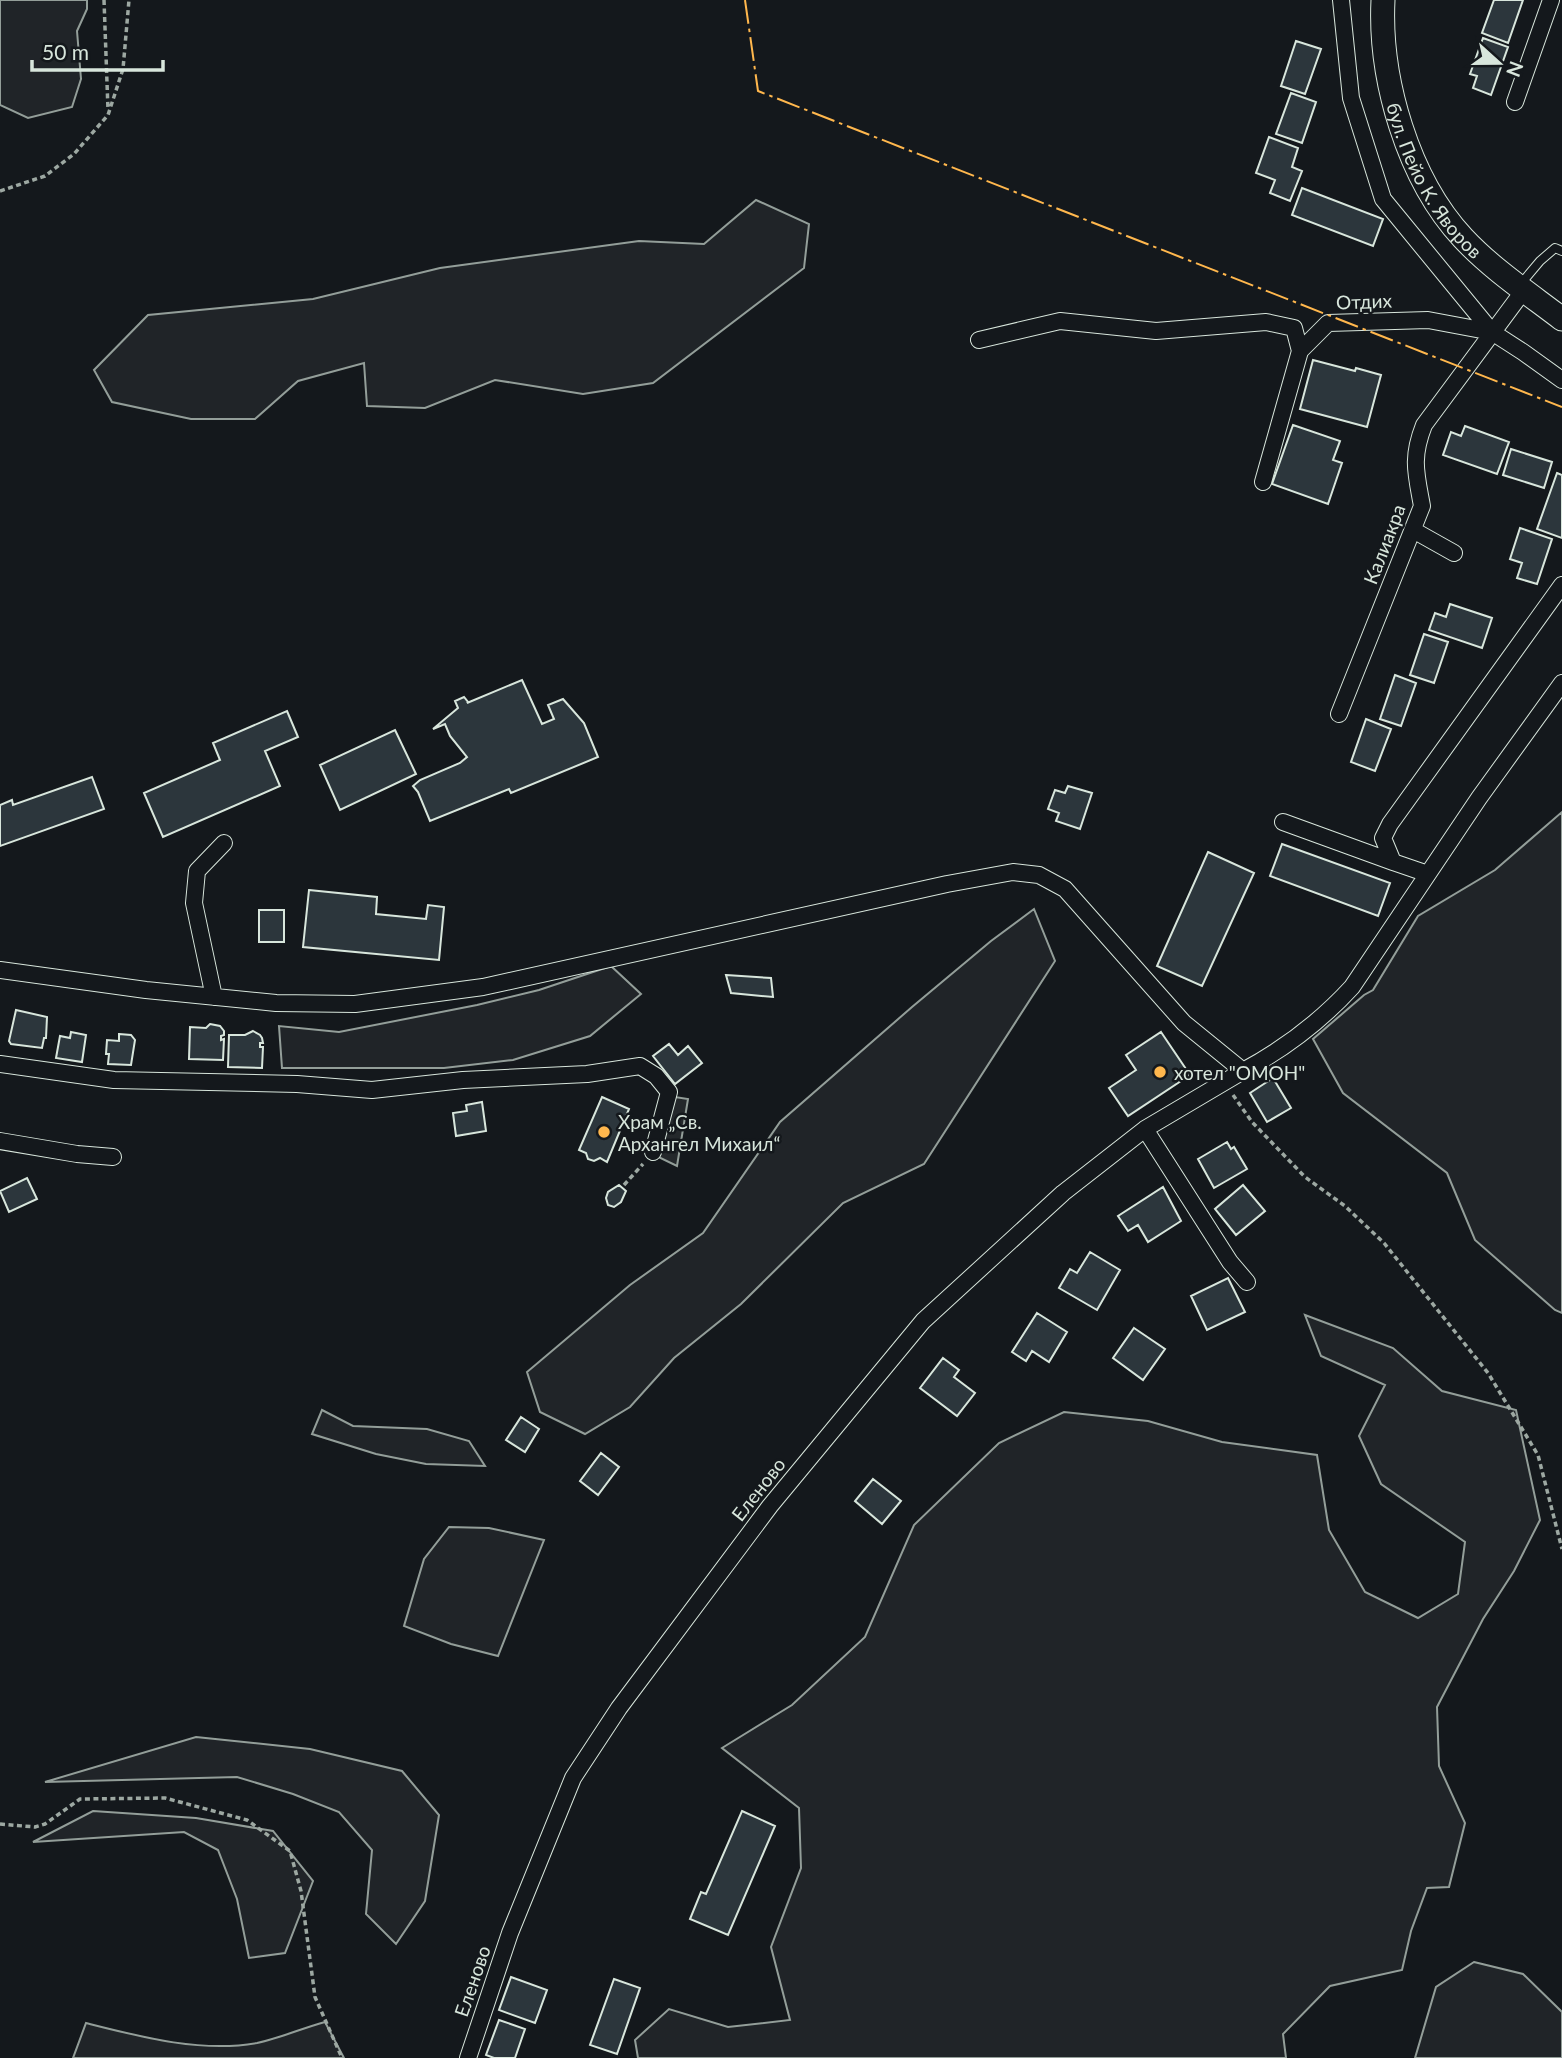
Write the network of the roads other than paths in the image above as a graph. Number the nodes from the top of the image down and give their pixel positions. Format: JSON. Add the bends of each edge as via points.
{"nodes":[{"id":1,"x":1341,"y":0,"type":"edge"},
{"id":2,"x":1383,"y":0,"type":"edge"},
{"id":3,"x":1551,"y":0,"type":"edge"},
{"id":4,"x":1515,"y":102,"type":"dead end"},
{"id":5,"x":1562,"y":251,"type":"edge"},
{"id":6,"x":1521,"y":289,"type":"junction"},
{"id":7,"x":1562,"y":319,"type":"edge"},
{"id":8,"x":1492,"y":332,"type":"junction"},
{"id":9,"x":979,"y":340,"type":"dead end"},
{"id":10,"x":1300,"y":351,"type":"junction"},
{"id":11,"x":1562,"y":380,"type":"edge"},
{"id":12,"x":1263,"y":482,"type":"dead end"},
{"id":13,"x":1413,"y":530,"type":"junction"},
{"id":14,"x":1454,"y":553,"type":"dead end"},
{"id":15,"x":1562,"y":585,"type":"edge"},
{"id":16,"x":1562,"y":683,"type":"edge"},
{"id":17,"x":1339,"y":714,"type":"dead end"},
{"id":18,"x":1283,"y":822,"type":"dead end"},
{"id":19,"x":224,"y":843,"type":"dead end"},
{"id":20,"x":1392,"y":862,"type":"junction"},
{"id":21,"x":1428,"y":874,"type":"junction"},
{"id":22,"x":0,"y":970,"type":"edge"},
{"id":23,"x":214,"y":997,"type":"junction"},
{"id":24,"x":0,"y":1065,"type":"edge"},
{"id":25,"x":1243,"y":1072,"type":"junction"},
{"id":26,"x":1145,"y":1129,"type":"junction"},
{"id":27,"x":0,"y":1141,"type":"edge"},
{"id":28,"x":653,"y":1152,"type":"road end"},
{"id":29,"x":114,"y":1157,"type":"dead end"},
{"id":30,"x":1247,"y":1282,"type":"dead end"},
{"id":31,"x":468,"y":2058,"type":"edge"}],
"edges":[{"from":1,"to":8,"type":"street","via":[[1350,98],[1383,199]]},
{"from":2,"to":6,"type":"street","name":"бул. Пейо К. Яворов","via":[[1385,60],[1409,149],[1461,236]]},
{"from":3,"to":4,"type":"street"},
{"from":5,"to":6,"type":"lane","via":[[1555,248],[1540,261]]},
{"from":6,"to":7,"type":"street","name":"бул. Пейо К. Яворов"},
{"from":6,"to":8,"type":"street","name":"Калиакра"},
{"from":8,"to":10,"type":"street","name":"Отдих","via":[[1428,320],[1328,323]]},
{"from":8,"to":11,"type":"street"},
{"from":8,"to":13,"type":"street","name":"Калиакра","via":[[1424,425],[1416,447],[1422,506]]},
{"from":9,"to":10,"type":"street","via":[[1060,321],[1156,331],[1266,322],[1294,328]]},
{"from":10,"to":12,"type":"street","name":"Отдих"},
{"from":13,"to":14,"type":"street"},
{"from":13,"to":17,"type":"street","name":"Калиакра"},
{"from":15,"to":20,"type":"street","via":[[1390,824],[1383,838]]},
{"from":16,"to":21,"type":"street","name":"Еленово"},
{"from":18,"to":20,"type":"street"},
{"from":19,"to":23,"type":"street","via":[[197,871],[194,903]]},
{"from":20,"to":21,"type":"street"},
{"from":21,"to":25,"type":"street","name":"Еленово","via":[[1352,987],[1280,1051]]},
{"from":22,"to":23,"type":"street"},
{"from":23,"to":25,"type":"street","via":[[355,1004],[484,987],[1013,873],[1039,875],[1065,889],[1184,1023]]},
{"from":24,"to":28,"type":"street","via":[[114,1080],[372,1090],[640,1066],[669,1092]]},
{"from":25,"to":26,"type":"street","name":"Еленово"},
{"from":26,"to":30,"type":"street"},
{"from":26,"to":31,"type":"street","name":"Еленово","via":[[1063,1193],[923,1321],[770,1506],[619,1708],[573,1778],[510,1933]]},
{"from":27,"to":29,"type":"street"}]}
